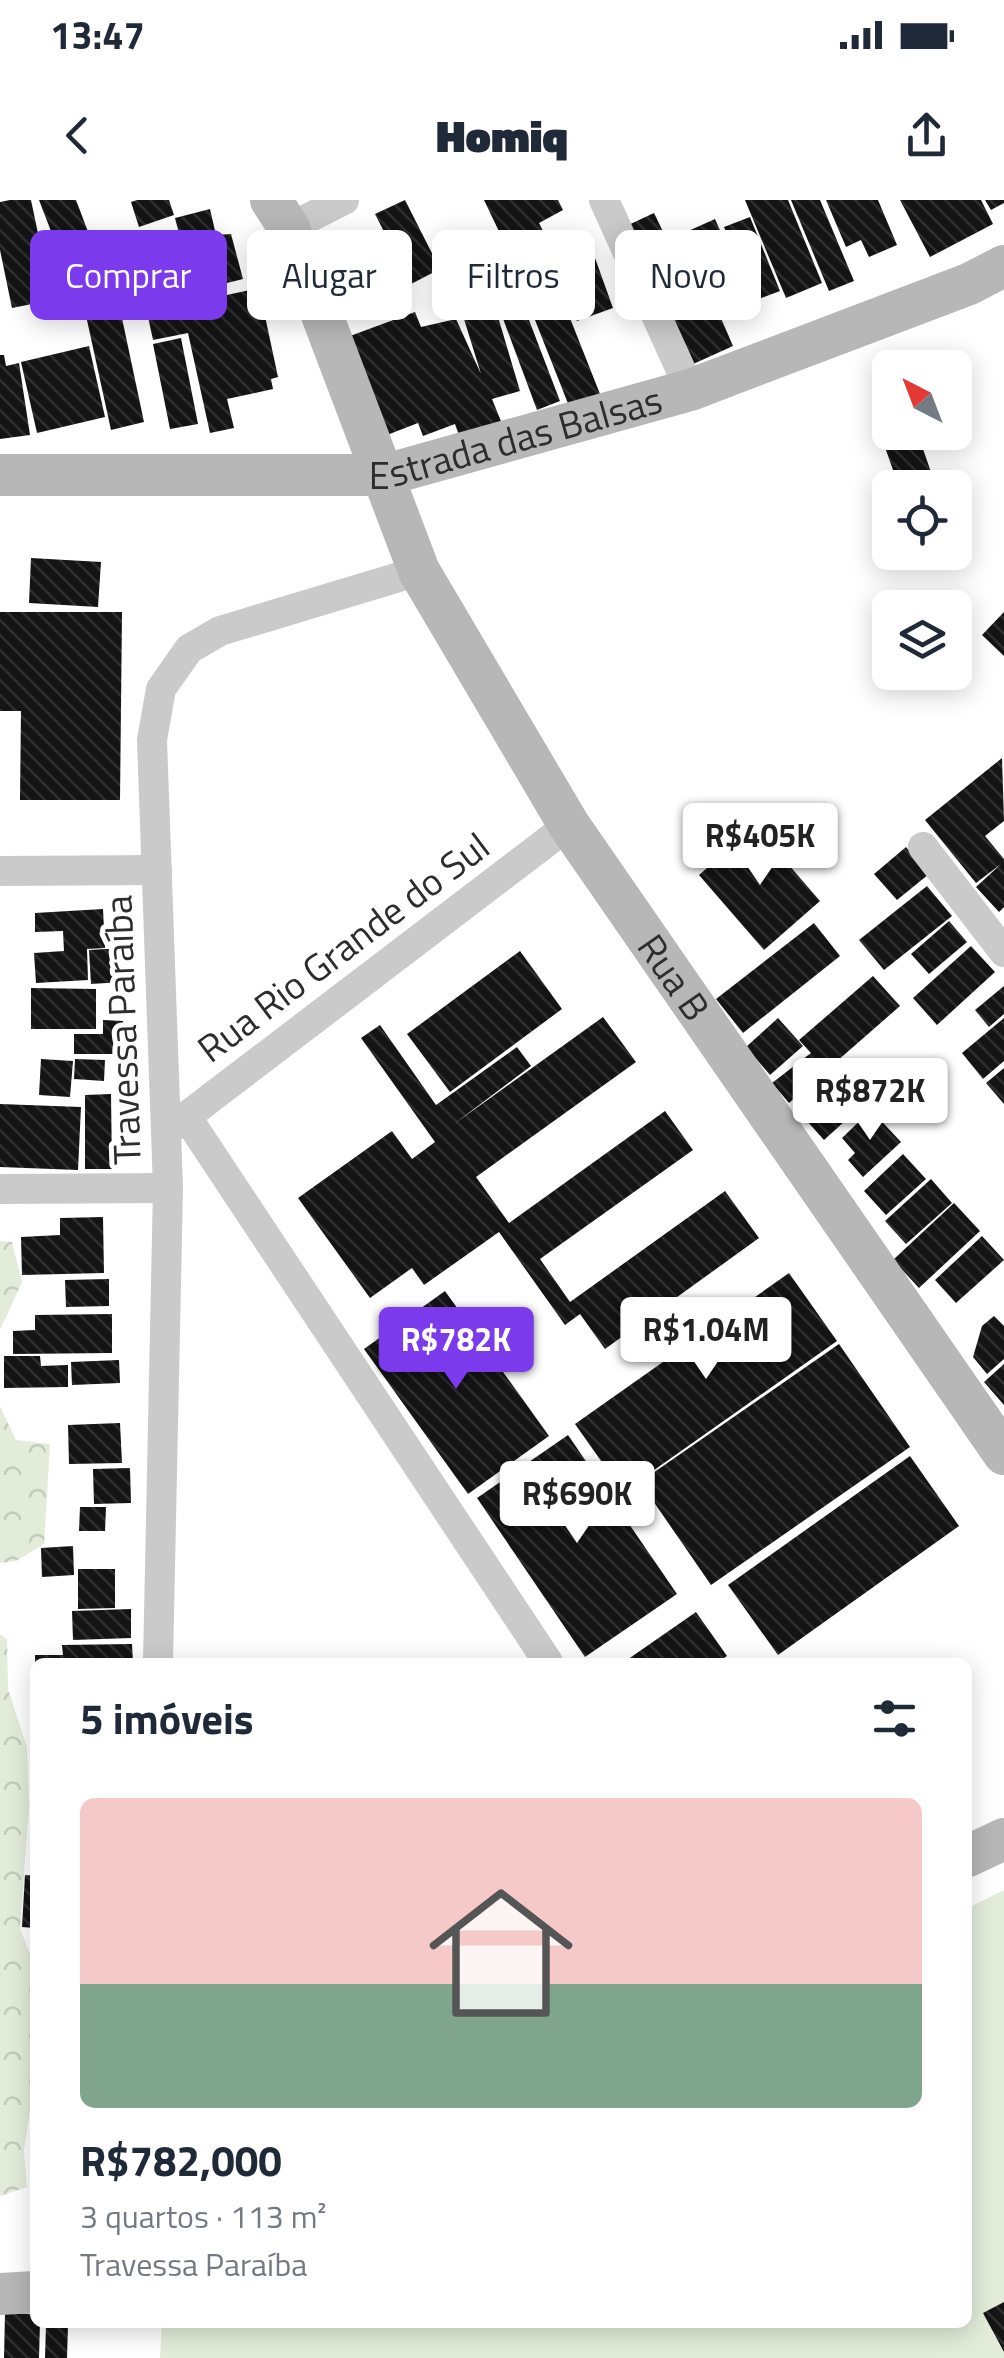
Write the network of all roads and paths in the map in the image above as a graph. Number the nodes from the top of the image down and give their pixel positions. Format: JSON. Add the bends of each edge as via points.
{"nodes":[{"id":1,"x":344,"y":200,"type":"edge"},
{"id":2,"x":604,"y":200,"type":"edge"},
{"id":3,"x":280,"y":214,"type":"edge"},
{"id":4,"x":1004,"y":266,"type":"edge"},
{"id":5,"x":690,"y":390,"type":"junction"},
{"id":6,"x":0,"y":475,"type":"edge"},
{"id":7,"x":385,"y":475,"type":"junction"},
{"id":8,"x":419,"y":571,"type":"junction"},
{"id":9,"x":569,"y":825,"type":"junction"},
{"id":10,"x":923,"y":847,"type":"dead end"},
{"id":11,"x":156,"y":870,"type":"junction"},
{"id":12,"x":0,"y":871,"type":"edge"},
{"id":13,"x":1004,"y":952,"type":"edge"},
{"id":14,"x":176,"y":1124,"type":"junction"},
{"id":15,"x":168,"y":1188,"type":"junction"},
{"id":16,"x":0,"y":1189,"type":"edge"},
{"id":17,"x":1004,"y":1454,"type":"edge"},
{"id":18,"x":158,"y":1658,"type":"edge"},
{"id":19,"x":545,"y":1658,"type":"edge"},
{"id":20,"x":1004,"y":1839,"type":"edge"},
{"id":21,"x":972,"y":1854,"type":"edge"},
{"id":22,"x":30,"y":2292,"type":"edge"},
{"id":23,"x":0,"y":2294,"type":"edge"}],
"edges":[{"from":1,"to":3,"type":"street"},
{"from":2,"to":5,"type":"street"},
{"from":3,"to":7,"type":"street","name":"Rua B"},
{"from":4,"to":5,"type":"street","name":"Estrada das Balsas"},
{"from":5,"to":7,"type":"street","name":"Estrada das Balsas"},
{"from":6,"to":7,"type":"street","name":"Estrada das Balsas"},
{"from":7,"to":8,"type":"street","name":"Rua B"},
{"from":8,"to":9,"type":"street","name":"Rua B"},
{"from":8,"to":11,"type":"street","name":"Travessa Paraíba","via":[[220,631],[189,650],[160,690],[152,740]]},
{"from":9,"to":14,"type":"street","name":"Rua Rio Grande do Sul"},
{"from":9,"to":17,"type":"street","name":"Rua B"},
{"from":10,"to":13,"type":"street"},
{"from":11,"to":12,"type":"street"},
{"from":11,"to":14,"type":"street","name":"Travessa Paraíba"},
{"from":14,"to":15,"type":"street","name":"Travessa Paraíba"},
{"from":14,"to":19,"type":"street","name":"Travessa Paraíba"},
{"from":15,"to":16,"type":"street"},
{"from":15,"to":18,"type":"street","name":"Travessa Paraíba"},
{"from":20,"to":21,"type":"street"},
{"from":22,"to":23,"type":"street"}]}
